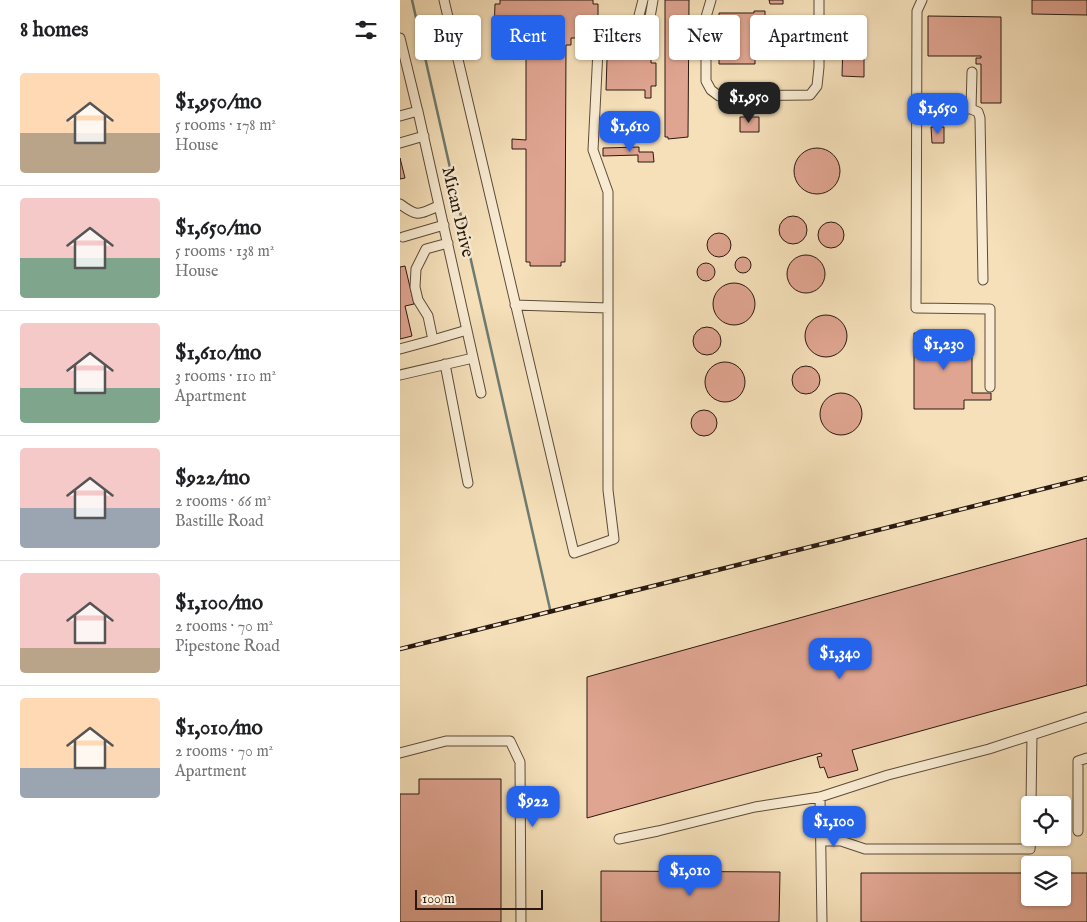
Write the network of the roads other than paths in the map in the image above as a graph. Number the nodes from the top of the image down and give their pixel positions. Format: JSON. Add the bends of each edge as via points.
{"nodes":[{"id":1,"x":444,"y":0,"type":"edge"},
{"id":2,"x":653,"y":0,"type":"edge"},
{"id":3,"x":711,"y":0,"type":"edge"},
{"id":4,"x":819,"y":0,"type":"edge"},
{"id":5,"x":922,"y":0,"type":"edge"},
{"id":6,"x":642,"y":1,"type":"edge"},
{"id":7,"x":639,"y":15,"type":"edge"},
{"id":8,"x":650,"y":15,"type":"edge"},
{"id":9,"x":400,"y":38,"type":"edge"},
{"id":10,"x":403,"y":60,"type":"edge"},
{"id":11,"x":598,"y":60,"type":"edge"},
{"id":12,"x":972,"y":72,"type":"dead end"},
{"id":13,"x":404,"y":76,"type":"edge"},
{"id":14,"x":916,"y":106,"type":"junction"},
{"id":15,"x":971,"y":109,"type":"junction"},
{"id":16,"x":418,"y":111,"type":"junction"},
{"id":17,"x":400,"y":116,"type":"edge"},
{"id":18,"x":424,"y":136,"type":"junction"},
{"id":19,"x":400,"y":143,"type":"edge"},
{"id":20,"x":400,"y":204,"type":"edge"},
{"id":21,"x":439,"y":206,"type":"junction"},
{"id":22,"x":416,"y":215,"type":"junction"},
{"id":23,"x":444,"y":225,"type":"junction"},
{"id":24,"x":420,"y":232,"type":"junction"},
{"id":25,"x":403,"y":237,"type":"dead end"},
{"id":26,"x":448,"y":243,"type":"junction"},
{"id":27,"x":983,"y":280,"type":"dead end"},
{"id":28,"x":516,"y":305,"type":"junction"},
{"id":29,"x":608,"y":308,"type":"junction"},
{"id":30,"x":467,"y":330,"type":"junction"},
{"id":31,"x":434,"y":340,"type":"junction"},
{"id":32,"x":400,"y":349,"type":"edge"},
{"id":33,"x":473,"y":358,"type":"junction"},
{"id":34,"x":445,"y":364,"type":"junction"},
{"id":35,"x":400,"y":374,"type":"edge"},
{"id":36,"x":990,"y":387,"type":"dead end"},
{"id":37,"x":481,"y":393,"type":"dead end"},
{"id":38,"x":468,"y":483,"type":"dead end"},
{"id":39,"x":1087,"y":717,"type":"edge"},
{"id":40,"x":1032,"y":734,"type":"junction"},
{"id":41,"x":400,"y":753,"type":"edge"},
{"id":42,"x":1087,"y":758,"type":"edge"},
{"id":43,"x":1031,"y":796,"type":"edge"},
{"id":44,"x":820,"y":797,"type":"junction"},
{"id":45,"x":1078,"y":831,"type":"dead end"},
{"id":46,"x":619,"y":839,"type":"dead end"},
{"id":47,"x":822,"y":841,"type":"junction"},
{"id":48,"x":1030,"y":846,"type":"edge"},
{"id":49,"x":521,"y":922,"type":"edge"},
{"id":50,"x":822,"y":922,"type":"edge"}],
"edges":[{"from":1,"to":28,"type":"street"},
{"from":2,"to":8,"type":"street"},
{"from":3,"to":4,"type":"street","via":[[706,17],[706,81],[719,96],[810,95],[817,86],[819,66]]},
{"from":5,"to":14,"type":"street","via":[[917,11]]},
{"from":6,"to":7,"type":"street"},
{"from":9,"to":10,"type":"street","name":"Mican Drive"},
{"from":10,"to":13,"type":"street","name":"Mican Drive"},
{"from":11,"to":29,"type":"street","via":[[593,150],[608,192]]},
{"from":12,"to":15,"type":"street"},
{"from":13,"to":16,"type":"street","name":"Mican Drive"},
{"from":14,"to":15,"type":"street"},
{"from":14,"to":36,"type":"street","via":[[916,308],[990,309]]},
{"from":15,"to":27,"type":"street","via":[[978,112],[980,118]]},
{"from":16,"to":17,"type":"street"},
{"from":16,"to":18,"type":"street","name":"Mican Drive"},
{"from":18,"to":19,"type":"street"},
{"from":18,"to":21,"type":"street","name":"Mican Drive"},
{"from":20,"to":22,"type":"street"},
{"from":21,"to":22,"type":"street"},
{"from":21,"to":23,"type":"street","name":"Mican Drive"},
{"from":22,"to":24,"type":"street"},
{"from":23,"to":24,"type":"street"},
{"from":23,"to":26,"type":"street","name":"Mican Drive"},
{"from":24,"to":25,"type":"street"},
{"from":26,"to":30,"type":"street","name":"Mican Drive"},
{"from":26,"to":31,"type":"street","via":[[426,250],[416,268],[418,300],[428,316]]},
{"from":28,"to":29,"type":"street"},
{"from":28,"to":29,"type":"street","via":[[574,553],[614,539],[608,490]]},
{"from":30,"to":31,"type":"street"},
{"from":30,"to":33,"type":"street","name":"Mican Drive"},
{"from":31,"to":32,"type":"street"},
{"from":33,"to":34,"type":"street"},
{"from":33,"to":37,"type":"street","name":"Mican Drive"},
{"from":34,"to":35,"type":"street"},
{"from":34,"to":38,"type":"street"},
{"from":39,"to":40,"type":"street"},
{"from":40,"to":43,"type":"street"},
{"from":40,"to":44,"type":"street"},
{"from":41,"to":49,"type":"street","via":[[446,742],[510,741],[520,762]]},
{"from":42,"to":45,"type":"street","via":[[1078,761]]},
{"from":44,"to":46,"type":"street","via":[[755,807]]},
{"from":44,"to":47,"type":"street"},
{"from":47,"to":48,"type":"street","via":[[841,841],[865,849],[1030,849]]},
{"from":47,"to":50,"type":"street"}]}
